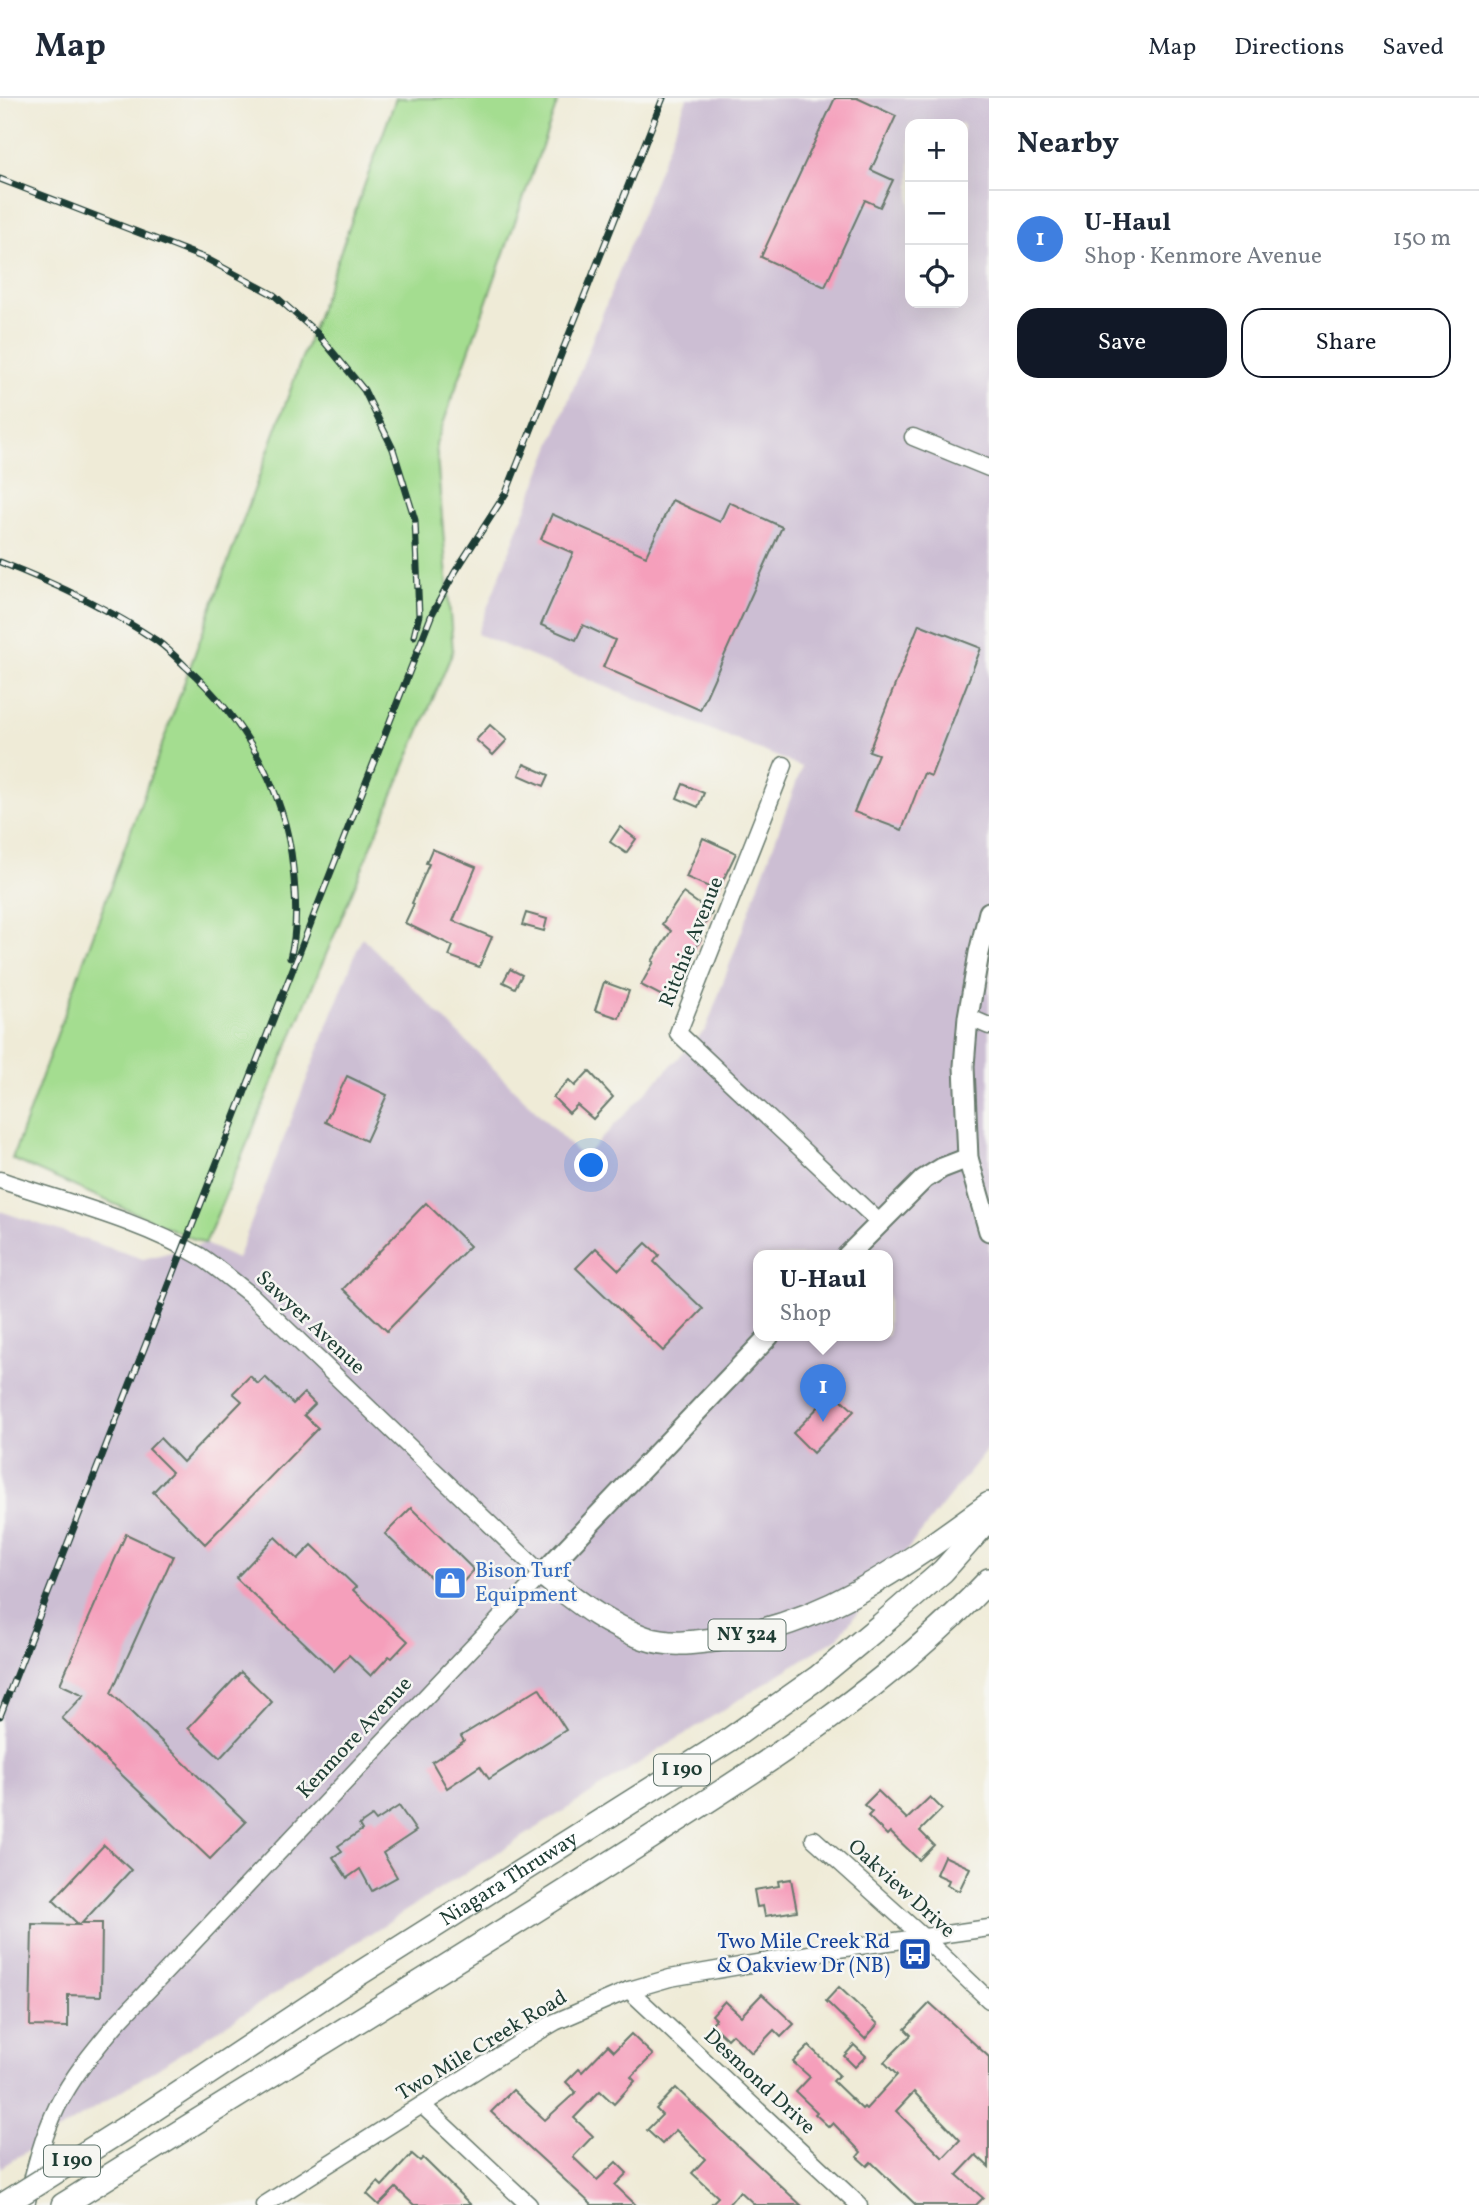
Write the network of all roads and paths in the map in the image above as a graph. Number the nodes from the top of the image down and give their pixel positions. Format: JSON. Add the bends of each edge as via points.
{"nodes":[{"id":1,"x":913,"y":437,"type":"dead end"},
{"id":2,"x":989,"y":468,"type":"edge"},
{"id":3,"x":784,"y":765,"type":"dead end"},
{"id":4,"x":989,"y":912,"type":"edge"},
{"id":5,"x":968,"y":1017,"type":"junction"},
{"id":6,"x":989,"y":1026,"type":"edge"},
{"id":7,"x":968,"y":1158,"type":"junction"},
{"id":8,"x":0,"y":1181,"type":"edge"},
{"id":9,"x":879,"y":1222,"type":"junction"},
{"id":10,"x":989,"y":1231,"type":"edge"},
{"id":11,"x":853,"y":1250,"type":"edge"},
{"id":12,"x":764,"y":1341,"type":"edge"},
{"id":13,"x":989,"y":1504,"type":"edge"},
{"id":14,"x":989,"y":1519,"type":"edge"},
{"id":15,"x":542,"y":1574,"type":"junction"},
{"id":16,"x":989,"y":1580,"type":"edge"},
{"id":17,"x":814,"y":1839,"type":"dead end"},
{"id":18,"x":989,"y":1928,"type":"edge"},
{"id":19,"x":924,"y":1937,"type":"junction"},
{"id":20,"x":629,"y":1990,"type":"junction"},
{"id":21,"x":989,"y":2000,"type":"edge"},
{"id":22,"x":422,"y":2105,"type":"junction"},
{"id":23,"x":3,"y":2205,"type":"edge"},
{"id":24,"x":26,"y":2205,"type":"edge"},
{"id":25,"x":63,"y":2205,"type":"edge"},
{"id":26,"x":264,"y":2205,"type":"edge"},
{"id":27,"x":529,"y":2205,"type":"edge"},
{"id":28,"x":859,"y":2205,"type":"edge"}],
"edges":[{"from":1,"to":2,"type":"street"},
{"from":3,"to":9,"type":"street","name":"Ritchie Avenue","via":[[678,1033]]},
{"from":4,"to":5,"type":"main road"},
{"from":5,"to":6,"type":"street"},
{"from":5,"to":7,"type":"main road","via":[[964,1077]]},
{"from":7,"to":9,"type":"main road","via":[[924,1179]]},
{"from":7,"to":10,"type":"main road"},
{"from":8,"to":15,"type":"street","name":"Sawyer Avenue","via":[[133,1224],[220,1270]]},
{"from":9,"to":11,"type":"main road"},
{"from":12,"to":15,"type":"main road","name":"Kenmore Avenue"},
{"from":13,"to":15,"type":"highway","number":"NY 324","via":[[863,1591],[790,1624],[736,1637],[683,1644],[648,1639],[600,1619]]},
{"from":14,"to":23,"type":"highway","name":"Niagara Thruway","number":"I 190","bridge":true,"via":[[943,1571],[881,1625],[817,1678],[740,1732]]},
{"from":15,"to":24,"type":"street","name":"Kenmore Avenue","via":[[83,2064],[56,2108]]},
{"from":16,"to":25,"type":"highway","name":"Niagara Thruway","number":"I 190","via":[[919,1646],[816,1729],[757,1769]]},
{"from":17,"to":19,"type":"street","name":"Oakview Drive"},
{"from":18,"to":19,"type":"street","name":"Two Mile Creek Road"},
{"from":19,"to":20,"type":"street","name":"Two Mile Creek Road","via":[[715,1968]]},
{"from":19,"to":21,"type":"street","name":"Oakview Drive"},
{"from":20,"to":22,"type":"street","name":"Two Mile Creek Road","via":[[555,2022]]},
{"from":20,"to":28,"type":"street","name":"Desmond Drive"},
{"from":22,"to":26,"type":"street","name":"Two Mile Creek Road"},
{"from":22,"to":27,"type":"street"}]}
